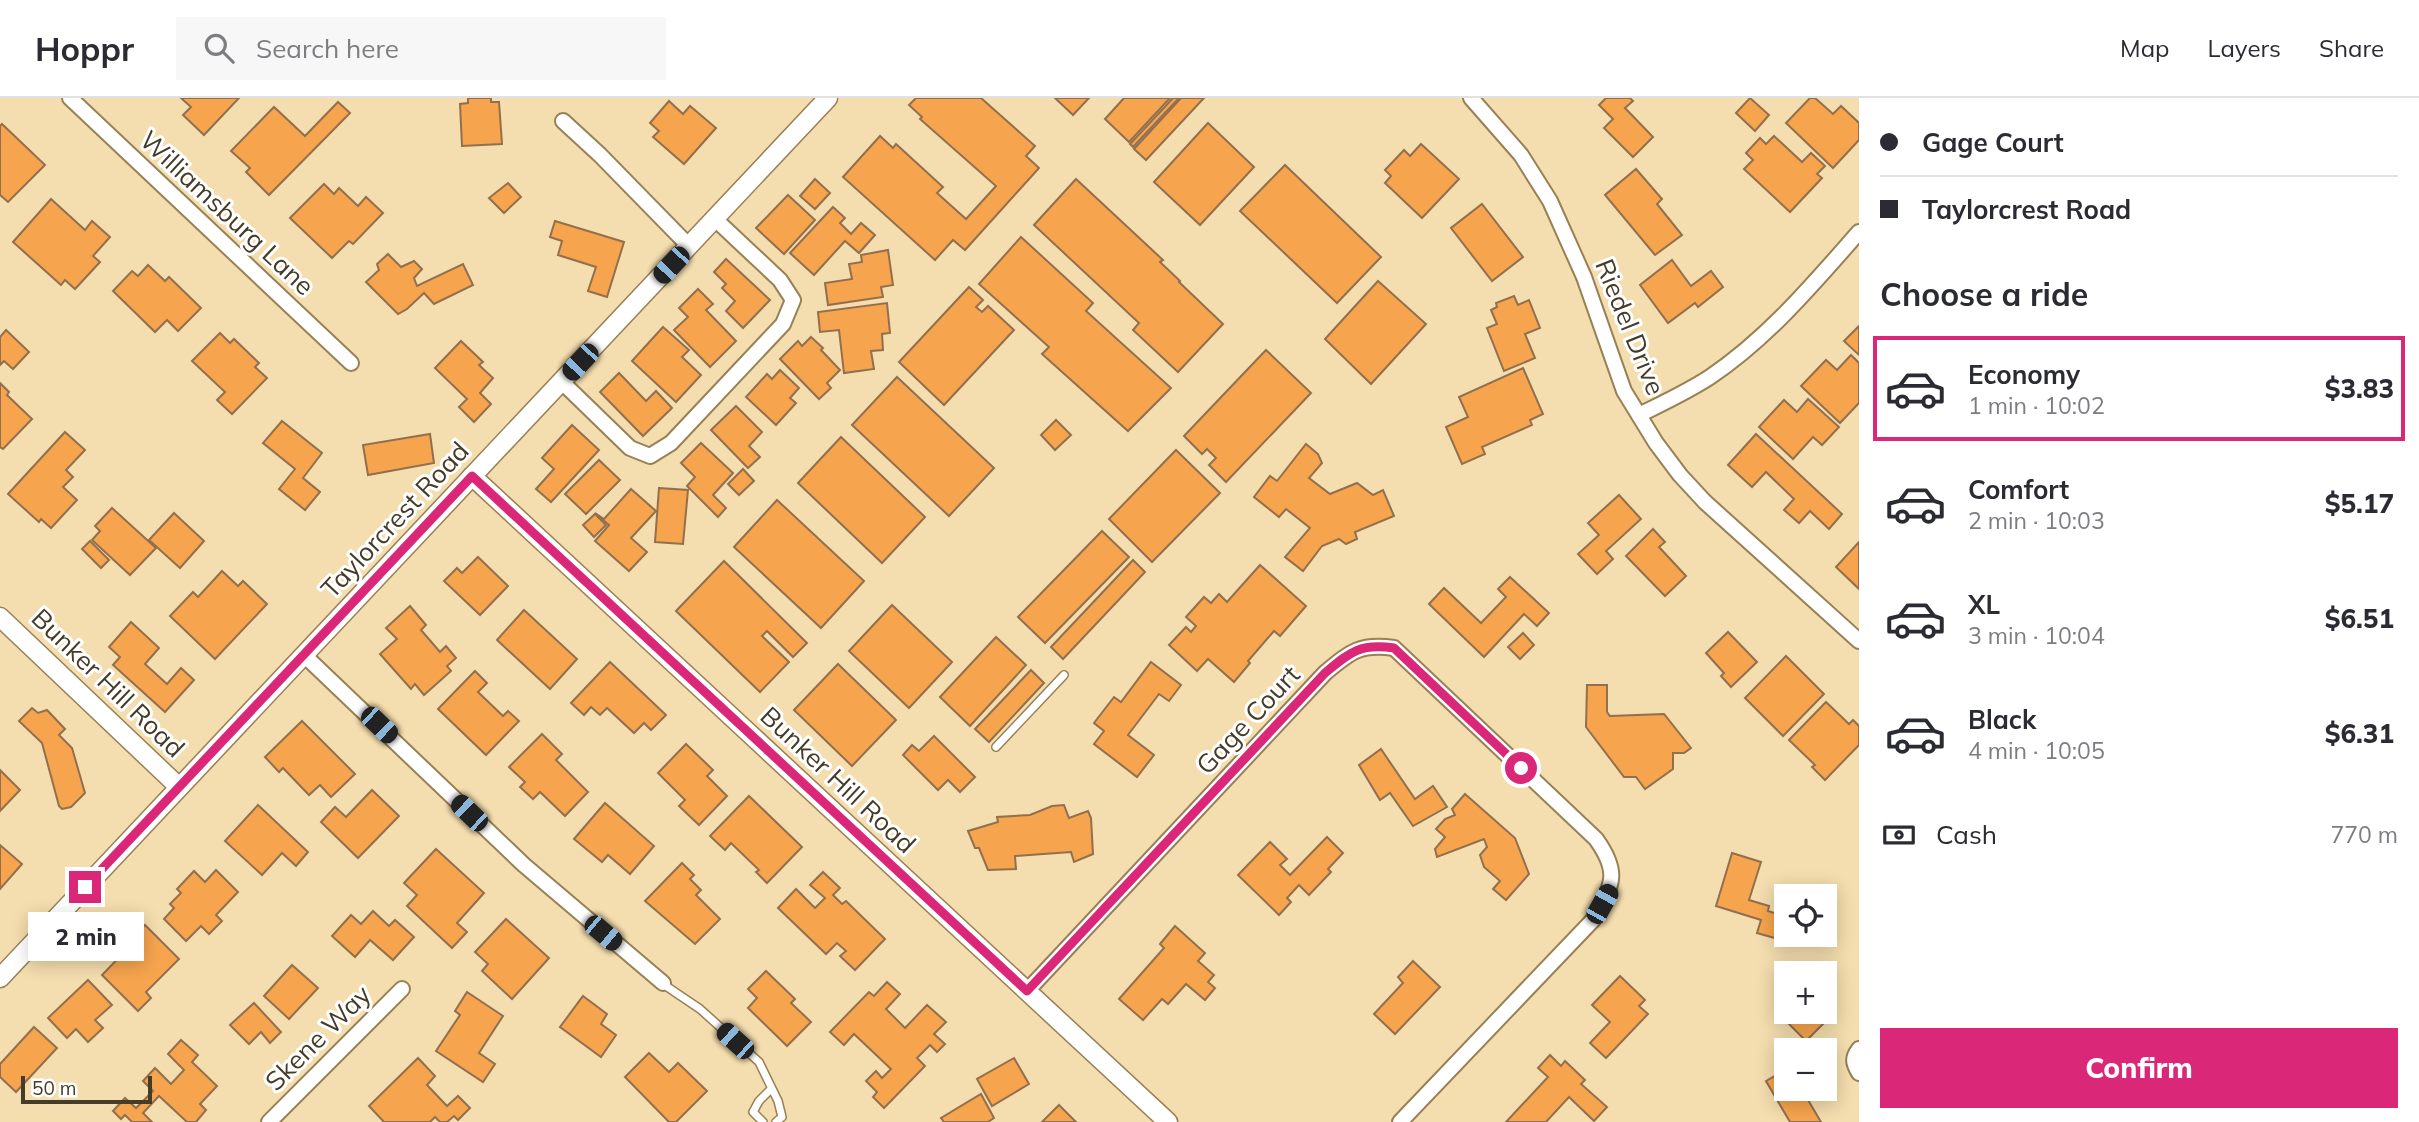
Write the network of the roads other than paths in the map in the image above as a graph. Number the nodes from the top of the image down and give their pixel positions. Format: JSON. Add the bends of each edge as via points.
{"nodes":[{"id":1,"x":70,"y":98,"type":"edge"},
{"id":2,"x":828,"y":98,"type":"edge"},
{"id":3,"x":1471,"y":98,"type":"edge"},
{"id":4,"x":563,"y":121,"type":"dead end"},
{"id":5,"x":715,"y":219,"type":"junction"},
{"id":6,"x":1859,"y":232,"type":"edge"},
{"id":7,"x":689,"y":246,"type":"junction"},
{"id":8,"x":351,"y":363,"type":"dead end"},
{"id":9,"x":562,"y":382,"type":"junction"},
{"id":10,"x":1639,"y":415,"type":"junction"},
{"id":11,"x":472,"y":476,"type":"junction"},
{"id":12,"x":0,"y":617,"type":"edge"},
{"id":13,"x":1859,"y":641,"type":"edge"},
{"id":14,"x":304,"y":655,"type":"junction"},
{"id":15,"x":1063,"y":675,"type":"dead end"},
{"id":16,"x":996,"y":747,"type":"dead end"},
{"id":17,"x":179,"y":787,"type":"junction"},
{"id":18,"x":3,"y":968,"type":"edge"},
{"id":19,"x":663,"y":984,"type":"joint"},
{"id":20,"x":402,"y":989,"type":"dead end"},
{"id":21,"x":1027,"y":991,"type":"junction"},
{"id":22,"x":1859,"y":1049,"type":"edge"},
{"id":23,"x":1859,"y":1073,"type":"edge"},
{"id":24,"x":771,"y":1089,"type":"junction"},
{"id":25,"x":270,"y":1122,"type":"edge"},
{"id":26,"x":763,"y":1122,"type":"edge"},
{"id":27,"x":776,"y":1122,"type":"edge"},
{"id":28,"x":1168,"y":1122,"type":"edge"},
{"id":29,"x":1400,"y":1122,"type":"edge"}],
"edges":[{"from":1,"to":8,"type":"street","name":"Williamsburg Lane"},
{"from":2,"to":5,"type":"street","name":"Taylorcrest Road"},
{"from":3,"to":10,"type":"street","name":"Riedel Drive","via":[[1521,155],[1550,201],[1579,265],[1624,391]]},
{"from":4,"to":7,"type":"street"},
{"from":5,"to":7,"type":"street","name":"Taylorcrest Road"},
{"from":5,"to":9,"type":"street","via":[[780,280],[793,300],[783,324],[755,354],[671,443],[650,456],[630,448]]},
{"from":6,"to":10,"type":"street","via":[[1740,355],[1688,390]]},
{"from":7,"to":9,"type":"street","name":"Taylorcrest Road"},
{"from":9,"to":11,"type":"street","name":"Taylorcrest Road"},
{"from":10,"to":13,"type":"street","name":"Riedel Drive","via":[[1680,475],[1705,502]]},
{"from":11,"to":14,"type":"street","name":"Taylorcrest Road"},
{"from":11,"to":21,"type":"street","name":"Bunker Hill Road"},
{"from":12,"to":17,"type":"street","name":"Bunker Hill Road"},
{"from":14,"to":17,"type":"street","name":"Taylorcrest Road"},
{"from":14,"to":19,"type":"street","via":[[524,865]]},
{"from":15,"to":16,"type":"lane"},
{"from":17,"to":18,"type":"street","name":"Taylorcrest Road"},
{"from":19,"to":24,"type":"lane","via":[[700,1009],[759,1062]]},
{"from":20,"to":25,"type":"street","name":"Skene Way"},
{"from":21,"to":28,"type":"street","name":"Bunker Hill Road"},
{"from":21,"to":29,"type":"street","name":"Gage Court","via":[[1325,673],[1352,651],[1373,645],[1394,648],[1596,839],[1609,860],[1613,878],[1593,919]]},
{"from":22,"to":23,"type":"street","via":[[1854,1064]]},
{"from":24,"to":26,"type":"lane","via":[[753,1112]]},
{"from":24,"to":27,"type":"lane","via":[[782,1117]]}]}
